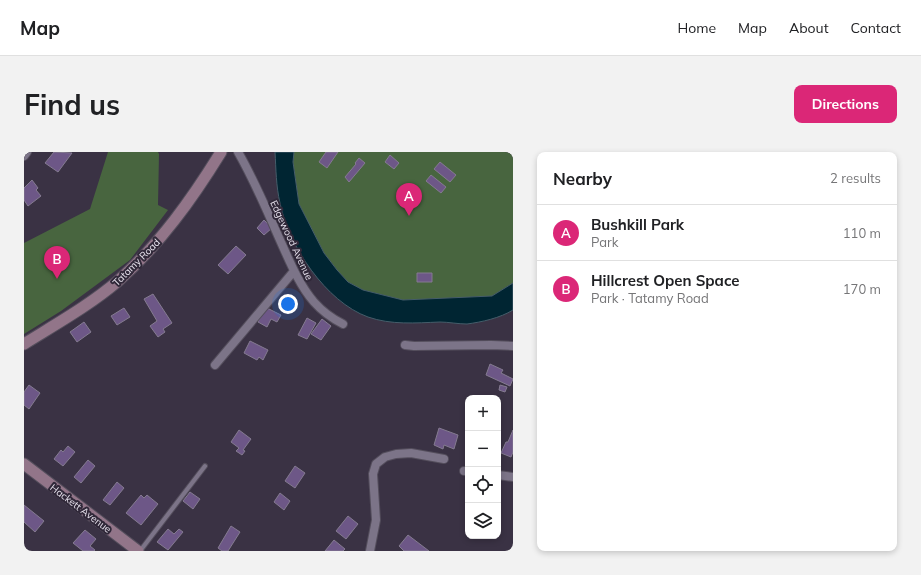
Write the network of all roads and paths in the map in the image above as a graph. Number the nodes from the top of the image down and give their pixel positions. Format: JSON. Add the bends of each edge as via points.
{"nodes":[{"id":1,"x":27,"y":152,"type":"edge"},
{"id":2,"x":221,"y":152,"type":"edge"},
{"id":3,"x":238,"y":152,"type":"edge"},
{"id":4,"x":24,"y":156,"type":"edge"},
{"id":5,"x":294,"y":271,"type":"junction"},
{"id":6,"x":343,"y":324,"type":"dead end"},
{"id":7,"x":24,"y":344,"type":"edge"},
{"id":8,"x":405,"y":345,"type":"dead end"},
{"id":9,"x":513,"y":346,"type":"edge"},
{"id":10,"x":215,"y":365,"type":"dead end"},
{"id":11,"x":444,"y":459,"type":"dead end"},
{"id":12,"x":24,"y":464,"type":"edge"},
{"id":13,"x":205,"y":466,"type":"dead end"},
{"id":14,"x":501,"y":475,"type":"edge"},
{"id":15,"x":513,"y":477,"type":"edge"},
{"id":16,"x":139,"y":551,"type":"edge"},
{"id":17,"x":370,"y":551,"type":"edge"}],
"edges":[{"from":1,"to":4,"type":"street"},
{"from":2,"to":7,"type":"main road","name":"Tatamy Road","via":[[170,226],[118,281]]},
{"from":3,"to":5,"type":"street","name":"Edgewood Avenue","via":[[251,174]]},
{"from":5,"to":6,"type":"street","name":"Edgewood Avenue","via":[[314,302]]},
{"from":5,"to":10,"type":"street"},
{"from":8,"to":9,"type":"street"},
{"from":11,"to":17,"type":"street","via":[[411,453],[396,454],[385,457],[376,464],[373,474],[376,520]]},
{"from":12,"to":16,"type":"main road","name":"Hackett Avenue"},
{"from":13,"to":16,"type":"lane"},
{"from":14,"to":15,"type":"street"}]}
